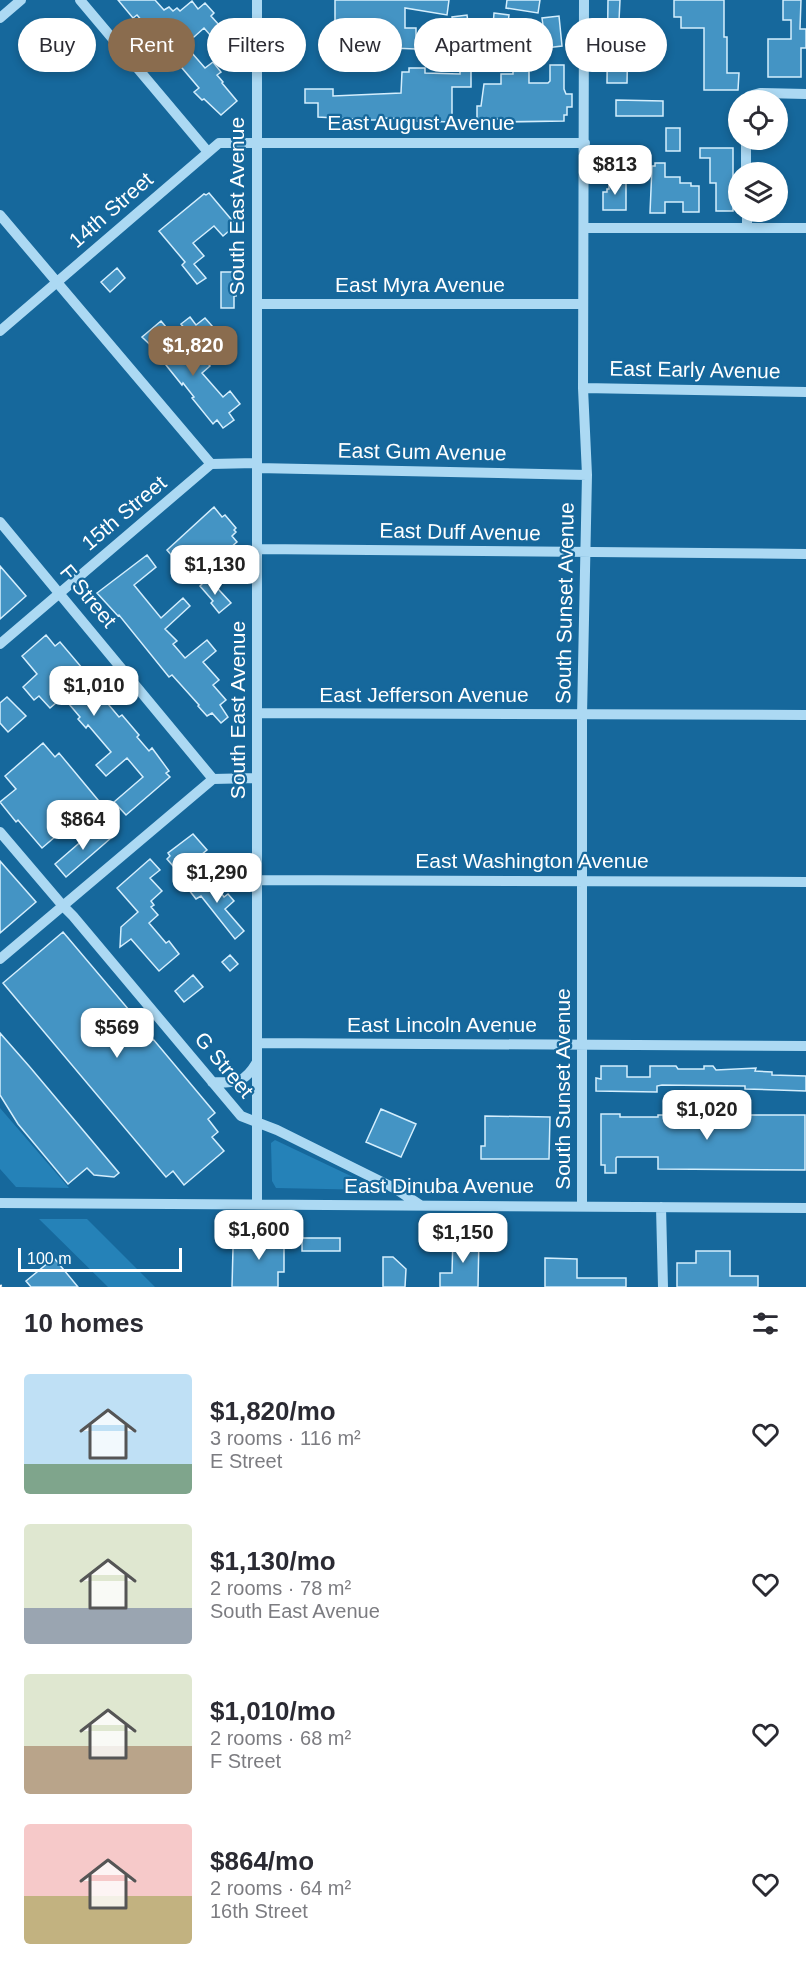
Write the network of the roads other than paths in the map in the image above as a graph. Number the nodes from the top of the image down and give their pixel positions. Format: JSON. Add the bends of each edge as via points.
{"nodes":[{"id":1,"x":21,"y":0,"type":"edge"},
{"id":2,"x":80,"y":0,"type":"edge"},
{"id":3,"x":257,"y":0,"type":"edge"},
{"id":4,"x":584,"y":0,"type":"edge"},
{"id":5,"x":0,"y":18,"type":"edge"},
{"id":6,"x":788,"y":94,"type":"edge"},
{"id":7,"x":806,"y":94,"type":"edge"},
{"id":8,"x":257,"y":143,"type":"junction"},
{"id":9,"x":585,"y":143,"type":"junction"},
{"id":10,"x":208,"y":152,"type":"junction"},
{"id":11,"x":0,"y":215,"type":"edge"},
{"id":12,"x":747,"y":222,"type":"edge"},
{"id":13,"x":747,"y":227,"type":"junction"},
{"id":14,"x":584,"y":228,"type":"junction"},
{"id":15,"x":806,"y":228,"type":"edge"},
{"id":16,"x":57,"y":282,"type":"junction"},
{"id":17,"x":257,"y":304,"type":"junction"},
{"id":18,"x":583,"y":304,"type":"junction"},
{"id":19,"x":0,"y":331,"type":"edge"},
{"id":20,"x":583,"y":388,"type":"junction"},
{"id":21,"x":806,"y":392,"type":"edge"},
{"id":22,"x":211,"y":464,"type":"junction"},
{"id":23,"x":257,"y":466,"type":"junction"},
{"id":24,"x":587,"y":475,"type":"junction"},
{"id":25,"x":0,"y":522,"type":"edge"},
{"id":26,"x":257,"y":549,"type":"junction"},
{"id":27,"x":585,"y":552,"type":"junction"},
{"id":28,"x":806,"y":554,"type":"edge"},
{"id":29,"x":60,"y":593,"type":"junction"},
{"id":30,"x":0,"y":644,"type":"edge"},
{"id":31,"x":257,"y":713,"type":"junction"},
{"id":32,"x":582,"y":715,"type":"junction"},
{"id":33,"x":806,"y":715,"type":"edge"},
{"id":34,"x":257,"y":778,"type":"junction"},
{"id":35,"x":213,"y":779,"type":"junction"},
{"id":36,"x":0,"y":832,"type":"edge"},
{"id":37,"x":258,"y":880,"type":"junction"},
{"id":38,"x":581,"y":881,"type":"junction"},
{"id":39,"x":806,"y":882,"type":"edge"},
{"id":40,"x":63,"y":906,"type":"junction"},
{"id":41,"x":0,"y":959,"type":"edge"},
{"id":42,"x":257,"y":1043,"type":"junction"},
{"id":43,"x":582,"y":1045,"type":"junction"},
{"id":44,"x":806,"y":1046,"type":"edge"},
{"id":45,"x":257,"y":1062,"type":"junction"},
{"id":46,"x":212,"y":1082,"type":"junction"},
{"id":47,"x":256,"y":1123,"type":"junction"},
{"id":48,"x":0,"y":1203,"type":"edge"},
{"id":49,"x":257,"y":1204,"type":"junction"},
{"id":50,"x":421,"y":1205,"type":"junction"},
{"id":51,"x":582,"y":1206,"type":"junction"},
{"id":52,"x":661,"y":1207,"type":"junction"},
{"id":53,"x":806,"y":1208,"type":"edge"},
{"id":54,"x":663,"y":1287,"type":"edge"}],
"edges":[{"from":1,"to":5,"type":"street"},
{"from":2,"to":10,"type":"street"},
{"from":3,"to":8,"type":"street","name":"South East Avenue"},
{"from":4,"to":9,"type":"street","name":"South Sunset Avenue"},
{"from":6,"to":7,"type":"street"},
{"from":8,"to":9,"type":"street","name":"East August Avenue"},
{"from":8,"to":10,"type":"street","name":"14th Street","via":[[219,143]]},
{"from":8,"to":17,"type":"street","name":"South East Avenue"},
{"from":9,"to":14,"type":"street","name":"South Sunset Avenue"},
{"from":10,"to":16,"type":"street","name":"14th Street"},
{"from":11,"to":16,"type":"street"},
{"from":12,"to":13,"type":"street"},
{"from":13,"to":14,"type":"street"},
{"from":13,"to":15,"type":"street"},
{"from":14,"to":18,"type":"street","name":"South Sunset Avenue"},
{"from":16,"to":19,"type":"street","name":"14th Street"},
{"from":16,"to":22,"type":"street"},
{"from":17,"to":18,"type":"street","name":"East Myra Avenue"},
{"from":17,"to":23,"type":"street","name":"South East Avenue"},
{"from":18,"to":20,"type":"street","name":"South Sunset Avenue"},
{"from":20,"to":21,"type":"street","name":"East Early Avenue"},
{"from":20,"to":24,"type":"street","name":"South Sunset Avenue"},
{"from":22,"to":23,"type":"street"},
{"from":22,"to":29,"type":"street","name":"15th Street"},
{"from":23,"to":24,"type":"street","name":"East Gum Avenue"},
{"from":23,"to":26,"type":"street","name":"South East Avenue"},
{"from":24,"to":27,"type":"street","name":"South Sunset Avenue"},
{"from":25,"to":29,"type":"street","name":"F Street"},
{"from":26,"to":27,"type":"street","name":"East Duff Avenue"},
{"from":26,"to":31,"type":"street","name":"South East Avenue"},
{"from":27,"to":28,"type":"street","name":"East Duff Avenue"},
{"from":27,"to":32,"type":"street","name":"South Sunset Avenue"},
{"from":29,"to":30,"type":"street","name":"15th Street"},
{"from":29,"to":35,"type":"street","name":"F Street"},
{"from":31,"to":32,"type":"street","name":"East Jefferson Avenue"},
{"from":31,"to":34,"type":"street","name":"South East Avenue"},
{"from":32,"to":33,"type":"street","name":"East Jefferson Avenue"},
{"from":32,"to":38,"type":"street","name":"South Sunset Avenue"},
{"from":34,"to":35,"type":"street"},
{"from":34,"to":37,"type":"street","name":"South East Avenue"},
{"from":35,"to":40,"type":"street"},
{"from":36,"to":40,"type":"street","name":"G Street"},
{"from":37,"to":38,"type":"street","name":"East Washington Avenue"},
{"from":37,"to":42,"type":"street","name":"South East Avenue"},
{"from":38,"to":39,"type":"street","name":"East Washington Avenue"},
{"from":38,"to":43,"type":"street","name":"South Sunset Avenue"},
{"from":40,"to":41,"type":"street"},
{"from":40,"to":46,"type":"street","name":"G Street"},
{"from":42,"to":43,"type":"street","name":"East Lincoln Avenue"},
{"from":42,"to":45,"type":"street","name":"South East Avenue"},
{"from":43,"to":44,"type":"street","name":"East Lincoln Avenue"},
{"from":43,"to":51,"type":"street","name":"South Sunset Avenue"},
{"from":45,"to":46,"type":"street","via":[[243,1080]]},
{"from":45,"to":47,"type":"street","name":"South East Avenue"},
{"from":46,"to":47,"type":"street","name":"G Street","via":[[241,1116]]},
{"from":47,"to":49,"type":"street","name":"South East Avenue"},
{"from":47,"to":50,"type":"street","name":"G Street","via":[[396,1189]]},
{"from":48,"to":49,"type":"street","name":"East Dinuba Avenue"},
{"from":49,"to":50,"type":"street","name":"East Dinuba Avenue"},
{"from":50,"to":51,"type":"street","name":"East Dinuba Avenue"},
{"from":51,"to":52,"type":"street","name":"East Dinuba Avenue"},
{"from":52,"to":53,"type":"street","name":"East Dinuba Avenue"},
{"from":52,"to":54,"type":"street"}]}
